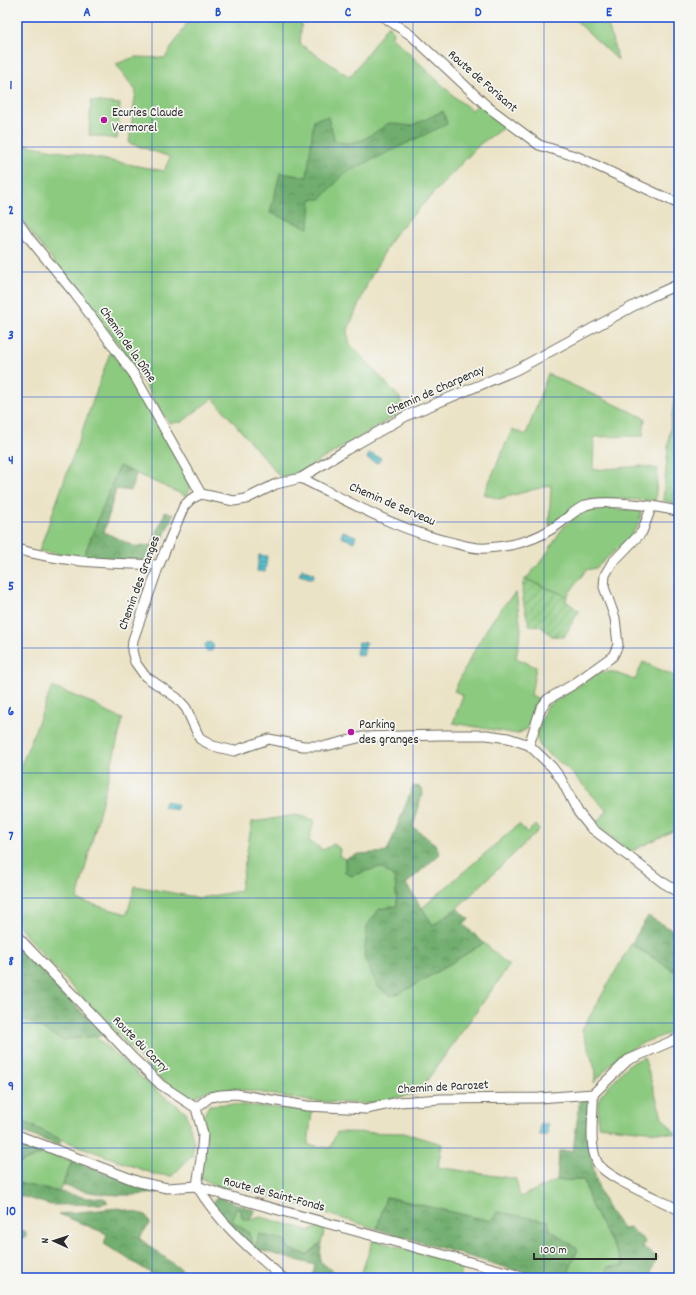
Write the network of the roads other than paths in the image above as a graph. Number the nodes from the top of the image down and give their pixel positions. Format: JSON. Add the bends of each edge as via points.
{"nodes":[{"id":1,"x":384,"y":17,"type":"edge"},
{"id":2,"x":17,"y":132,"type":"edge"},
{"id":3,"x":17,"y":141,"type":"edge"},
{"id":4,"x":679,"y":204,"type":"edge"},
{"id":5,"x":17,"y":220,"type":"edge"},
{"id":6,"x":679,"y":284,"type":"edge"},
{"id":7,"x":301,"y":478,"type":"junction"},
{"id":8,"x":201,"y":494,"type":"junction"},
{"id":9,"x":651,"y":508,"type":"junction"},
{"id":10,"x":679,"y":512,"type":"edge"},
{"id":11,"x":17,"y":549,"type":"edge"},
{"id":12,"x":158,"y":565,"type":"junction"},
{"id":13,"x":529,"y":745,"type":"junction"},
{"id":14,"x":679,"y":892,"type":"edge"},
{"id":15,"x":17,"y":936,"type":"edge"},
{"id":16,"x":679,"y":1038,"type":"edge"},
{"id":17,"x":593,"y":1094,"type":"junction"},
{"id":18,"x":196,"y":1108,"type":"junction"},
{"id":19,"x":17,"y":1135,"type":"edge"},
{"id":20,"x":197,"y":1186,"type":"junction"},
{"id":21,"x":679,"y":1210,"type":"edge"},
{"id":22,"x":282,"y":1278,"type":"edge"},
{"id":23,"x":528,"y":1278,"type":"edge"}],
"edges":[{"from":1,"to":4,"type":"street","name":"Route de Forisant","via":[[412,36],[488,107],[540,144],[578,157]]},
{"from":2,"to":3,"type":"street"},
{"from":5,"to":8,"type":"street","name":"Chemin de la Dîme","via":[[28,238],[75,294],[133,373]]},
{"from":6,"to":7,"type":"street","name":"Chemin de Charpenay","via":[[650,297],[516,370],[408,415]]},
{"from":7,"to":8,"type":"street","name":"Chemin de Charpenay","via":[[276,484],[246,499],[234,501]]},
{"from":7,"to":9,"type":"street","name":"Chemin de Serveau","via":[[413,532],[471,547],[487,548],[518,542],[548,531],[570,514],[595,503]]},
{"from":8,"to":12,"type":"street","name":"Chemin des Granges","via":[[184,506]]},
{"from":9,"to":10,"type":"street","name":"Chemin de Serveau"},
{"from":9,"to":13,"type":"street","via":[[642,532],[612,563],[605,575],[604,587],[615,618],[618,645],[613,656],[548,699],[541,708]]},
{"from":11,"to":12,"type":"street","via":[[54,559]]},
{"from":12,"to":13,"type":"street","name":"Chemin des Granges","via":[[133,640],[135,662],[145,676],[182,703],[200,739],[213,746],[234,751],[269,740],[303,746],[326,746],[362,737],[440,735],[487,735]]},
{"from":13,"to":14,"type":"street","name":"Chemin des Granges","via":[[561,779],[578,812],[590,827]]},
{"from":15,"to":18,"type":"street","name":"Route du Carry","via":[[133,1058],[162,1085]]},
{"from":16,"to":17,"type":"street","via":[[628,1060]]},
{"from":17,"to":18,"type":"street","name":"Chemin de Parozet","via":[[539,1098],[442,1099],[398,1102],[366,1109],[307,1106],[236,1094],[210,1097]]},
{"from":17,"to":21,"type":"street","via":[[594,1144],[598,1162],[614,1177]]},
{"from":18,"to":20,"type":"street","via":[[202,1134],[202,1160]]},
{"from":19,"to":20,"type":"street","name":"Route de Saint-Fonds","via":[[139,1182],[167,1188]]},
{"from":20,"to":22,"type":"street","via":[[214,1212]]},
{"from":20,"to":23,"type":"street","name":"Route de Saint-Fonds"}]}
